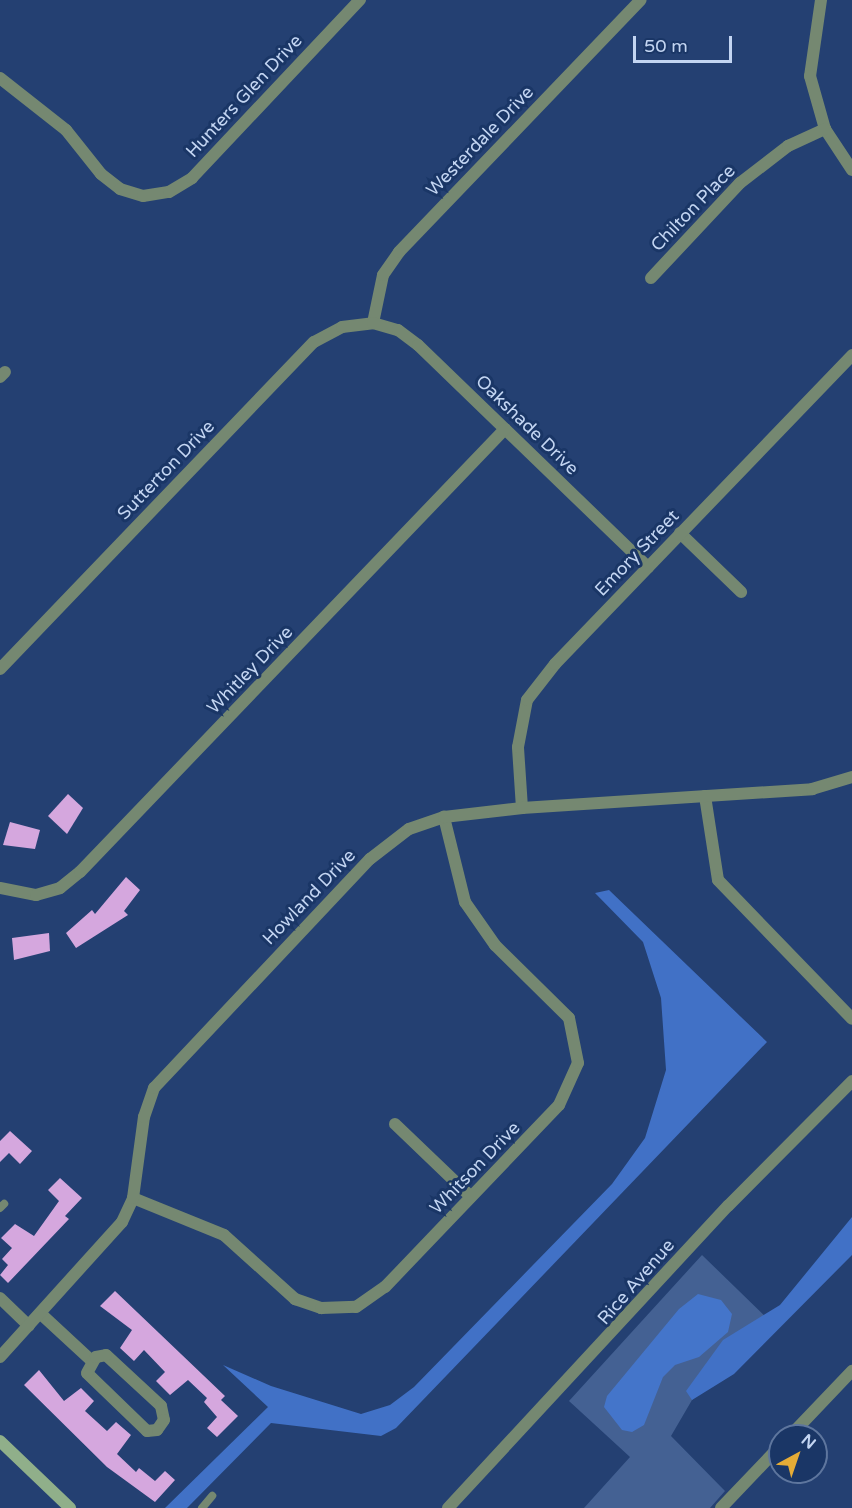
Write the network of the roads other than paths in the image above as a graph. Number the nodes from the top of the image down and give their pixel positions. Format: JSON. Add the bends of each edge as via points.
{"nodes":[{"id":1,"x":360,"y":0,"type":"edge"},
{"id":2,"x":641,"y":0,"type":"edge"},
{"id":3,"x":821,"y":0,"type":"edge"},
{"id":4,"x":0,"y":78,"type":"edge"},
{"id":5,"x":825,"y":129,"type":"junction"},
{"id":6,"x":852,"y":170,"type":"edge"},
{"id":7,"x":651,"y":278,"type":"dead end"},
{"id":8,"x":373,"y":322,"type":"junction"},
{"id":9,"x":852,"y":355,"type":"edge"},
{"id":10,"x":505,"y":429,"type":"junction"},
{"id":11,"x":680,"y":533,"type":"junction"},
{"id":12,"x":648,"y":567,"type":"junction"},
{"id":13,"x":741,"y":592,"type":"dead end"},
{"id":14,"x":0,"y":669,"type":"edge"},
{"id":15,"x":852,"y":777,"type":"edge"},
{"id":16,"x":705,"y":796,"type":"junction"},
{"id":17,"x":522,"y":808,"type":"junction"},
{"id":18,"x":444,"y":817,"type":"junction"},
{"id":19,"x":0,"y":888,"type":"edge"},
{"id":20,"x":852,"y":1019,"type":"edge"},
{"id":21,"x":852,"y":1081,"type":"edge"},
{"id":22,"x":395,"y":1124,"type":"dead end"},
{"id":23,"x":471,"y":1197,"type":"junction"},
{"id":24,"x":133,"y":1198,"type":"junction"},
{"id":25,"x":0,"y":1298,"type":"edge"},
{"id":26,"x":41,"y":1314,"type":"junction"},
{"id":27,"x":29,"y":1326,"type":"junction"},
{"id":28,"x":0,"y":1357,"type":"edge"},
{"id":29,"x":92,"y":1361,"type":"junction"},
{"id":30,"x":852,"y":1371,"type":"edge"},
{"id":31,"x":801,"y":1424,"type":"edge"},
{"id":32,"x":0,"y":1441,"type":"edge"},
{"id":33,"x":768,"y":1459,"type":"edge"},
{"id":34,"x":212,"y":1496,"type":"dead end"},
{"id":35,"x":70,"y":1508,"type":"edge"},
{"id":36,"x":202,"y":1508,"type":"edge"},
{"id":37,"x":448,"y":1508,"type":"edge"},
{"id":38,"x":721,"y":1508,"type":"edge"}],
"edges":[{"from":1,"to":4,"type":"street","name":"Hunters Glen Drive","via":[[192,177],[169,192],[143,196],[120,189],[101,174],[66,130]]},
{"from":2,"to":8,"type":"street","name":"Westerdale Drive","via":[[399,252],[382,275]]},
{"from":3,"to":5,"type":"street","via":[[810,76]]},
{"from":5,"to":6,"type":"street"},
{"from":5,"to":7,"type":"street","name":"Chilton Place","via":[[788,146],[740,183]]},
{"from":8,"to":10,"type":"street","name":"Oakshade Drive","via":[[398,330],[418,345]]},
{"from":8,"to":14,"type":"street","name":"Sutterton Drive","via":[[342,327],[314,342]]},
{"from":9,"to":11,"type":"street","name":"Emory Street"},
{"from":10,"to":12,"type":"street","name":"Oakshade Drive"},
{"from":10,"to":19,"type":"street","name":"Whitley Drive","via":[[81,872],[60,888],[36,895]]},
{"from":11,"to":12,"type":"street","name":"Emory Street"},
{"from":11,"to":13,"type":"street"},
{"from":12,"to":17,"type":"street","name":"Emory Street","via":[[555,664],[527,700],[518,747]]},
{"from":15,"to":16,"type":"street","name":"Howland Drive","via":[[812,789]]},
{"from":16,"to":17,"type":"street","name":"Howland Drive"},
{"from":16,"to":20,"type":"street","via":[[718,880]]},
{"from":17,"to":18,"type":"street","name":"Howland Drive"},
{"from":18,"to":23,"type":"street","name":"Whitson Drive","via":[[465,902],[495,945],[569,1018],[578,1063],[560,1105]]},
{"from":18,"to":24,"type":"street","name":"Howland Drive","via":[[409,829],[370,859],[167,1072],[154,1088],[144,1117]]},
{"from":21,"to":37,"type":"street","name":"Rice Avenue","via":[[728,1206]]},
{"from":22,"to":23,"type":"street"},
{"from":23,"to":24,"type":"street","name":"Whitson Drive","via":[[386,1287],[356,1306],[321,1308],[295,1299],[224,1234]]},
{"from":24,"to":26,"type":"street","name":"Howland Drive","via":[[109,1238]]},
{"from":25,"to":27,"type":"street"},
{"from":26,"to":27,"type":"street","name":"Howland Drive"},
{"from":26,"to":29,"type":"street"},
{"from":27,"to":28,"type":"street","name":"Howland Drive"},
{"from":29,"to":29,"type":"street","via":[[86,1368],[90,1377],[147,1431],[157,1430],[164,1420],[161,1406],[106,1355]]},
{"from":30,"to":31,"type":"street"},
{"from":32,"to":35,"type":"main road"},
{"from":33,"to":38,"type":"street"},
{"from":34,"to":36,"type":"lane"}]}
